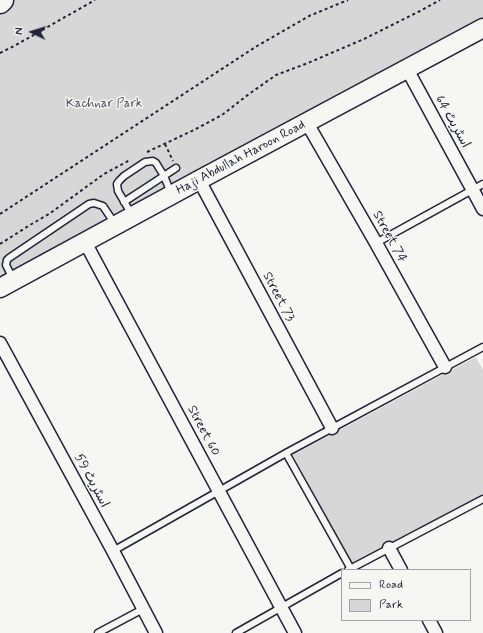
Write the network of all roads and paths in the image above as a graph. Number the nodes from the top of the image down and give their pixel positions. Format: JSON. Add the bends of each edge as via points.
{"nodes":[{"id":1,"x":95,"y":0,"type":"edge"},
{"id":2,"x":348,"y":0,"type":"edge"},
{"id":3,"x":440,"y":0,"type":"edge"},
{"id":4,"x":483,"y":28,"type":"edge"},
{"id":5,"x":0,"y":53,"type":"edge"},
{"id":6,"x":407,"y":69,"type":"junction"},
{"id":7,"x":307,"y":123,"type":"junction"},
{"id":8,"x":165,"y":144,"type":"junction"},
{"id":9,"x":144,"y":153,"type":"dead end"},
{"id":10,"x":131,"y":160,"type":"dead end"},
{"id":11,"x":176,"y":168,"type":"joint"},
{"id":12,"x":164,"y":176,"type":"junction"},
{"id":13,"x":199,"y":180,"type":"junction"},
{"id":14,"x":478,"y":187,"type":"edge"},
{"id":15,"x":172,"y":195,"type":"junction"},
{"id":16,"x":128,"y":209,"type":"junction"},
{"id":17,"x":483,"y":209,"type":"edge"},
{"id":18,"x":0,"y":214,"type":"edge"},
{"id":19,"x":116,"y":225,"type":"junction"},
{"id":20,"x":84,"y":242,"type":"junction"},
{"id":21,"x":376,"y":243,"type":"junction"},
{"id":22,"x":0,"y":244,"type":"edge"},
{"id":23,"x":7,"y":284,"type":"edge"},
{"id":24,"x":0,"y":343,"type":"edge"},
{"id":25,"x":481,"y":348,"type":"edge"},
{"id":26,"x":483,"y":355,"type":"edge"},
{"id":27,"x":445,"y":367,"type":"junction"},
{"id":28,"x":332,"y":428,"type":"junction"},
{"id":29,"x":286,"y":453,"type":"junction"},
{"id":30,"x":220,"y":491,"type":"junction"},
{"id":31,"x":483,"y":499,"type":"edge"},
{"id":32,"x":389,"y":548,"type":"junction"},
{"id":33,"x":113,"y":551,"type":"junction"},
{"id":34,"x":350,"y":569,"type":"edge"},
{"id":35,"x":400,"y":569,"type":"edge"},
{"id":36,"x":341,"y":574,"type":"edge"},
{"id":37,"x":281,"y":607,"type":"junction"},
{"id":38,"x":143,"y":609,"type":"junction"},
{"id":39,"x":430,"y":621,"type":"edge"},
{"id":40,"x":98,"y":633,"type":"edge"},
{"id":41,"x":156,"y":633,"type":"edge"},
{"id":42,"x":236,"y":633,"type":"edge"},
{"id":43,"x":295,"y":633,"type":"edge"},
{"id":44,"x":436,"y":633,"type":"edge"}],
"edges":[{"from":1,"to":5,"type":"path"},
{"from":2,"to":18,"type":"path","via":[[310,16],[257,46]]},
{"from":3,"to":8,"type":"path","via":[[364,39],[276,76],[222,115]]},
{"from":4,"to":6,"type":"street","name":"Haji Abdullah Haroon Road"},
{"from":6,"to":7,"type":"street","name":"Haji Abdullah Haroon Road"},
{"from":6,"to":14,"type":"street","name":"اسٹریٹ 64"},
{"from":7,"to":13,"type":"street","name":"Haji Abdullah Haroon Road"},
{"from":7,"to":21,"type":"street","name":"Street 74"},
{"from":8,"to":9,"type":"path"},
{"from":8,"to":11,"type":"path"},
{"from":10,"to":22,"type":"path","via":[[104,174],[49,214]]},
{"from":11,"to":12,"type":"lane"},
{"from":12,"to":15,"type":"lane"},
{"from":12,"to":16,"type":"lane"},
{"from":12,"to":16,"type":"lane","via":[[153,161],[145,162],[124,176],[117,187]]},
{"from":13,"to":15,"type":"street","name":"Haji Abdullah Haroon Road"},
{"from":13,"to":28,"type":"street","name":"Street 73"},
{"from":14,"to":17,"type":"street","name":"اسٹریٹ 64"},
{"from":14,"to":21,"type":"lane"},
{"from":15,"to":16,"type":"street","name":"Haji Abdullah Haroon Road"},
{"from":16,"to":19,"type":"street","name":"Haji Abdullah Haroon Road"},
{"from":19,"to":20,"type":"street","name":"Haji Abdullah Haroon Road"},
{"from":19,"to":23,"type":"lane","via":[[103,206],[88,204],[9,258],[6,265]]},
{"from":20,"to":23,"type":"street","name":"Haji Abdullah Haroon Road"},
{"from":20,"to":30,"type":"street","name":"Street 60"},
{"from":21,"to":27,"type":"street","name":"Street 74"},
{"from":24,"to":33,"type":"street","name":"اسٹریٹ 59"},
{"from":25,"to":26,"type":"lane"},
{"from":25,"to":27,"type":"lane"},
{"from":27,"to":28,"type":"lane"},
{"from":28,"to":29,"type":"lane"},
{"from":29,"to":30,"type":"lane"},
{"from":29,"to":34,"type":"lane"},
{"from":30,"to":33,"type":"lane"},
{"from":30,"to":37,"type":"street","name":"Street 60"},
{"from":31,"to":32,"type":"lane"},
{"from":32,"to":34,"type":"lane"},
{"from":32,"to":35,"type":"street"},
{"from":33,"to":38,"type":"street","name":"اسٹریٹ 59"},
{"from":36,"to":37,"type":"lane"},
{"from":37,"to":42,"type":"lane"},
{"from":37,"to":43,"type":"street","name":"Street 60"},
{"from":38,"to":40,"type":"lane"},
{"from":38,"to":41,"type":"street","name":"اسٹریٹ 59"},
{"from":39,"to":44,"type":"street"}]}
